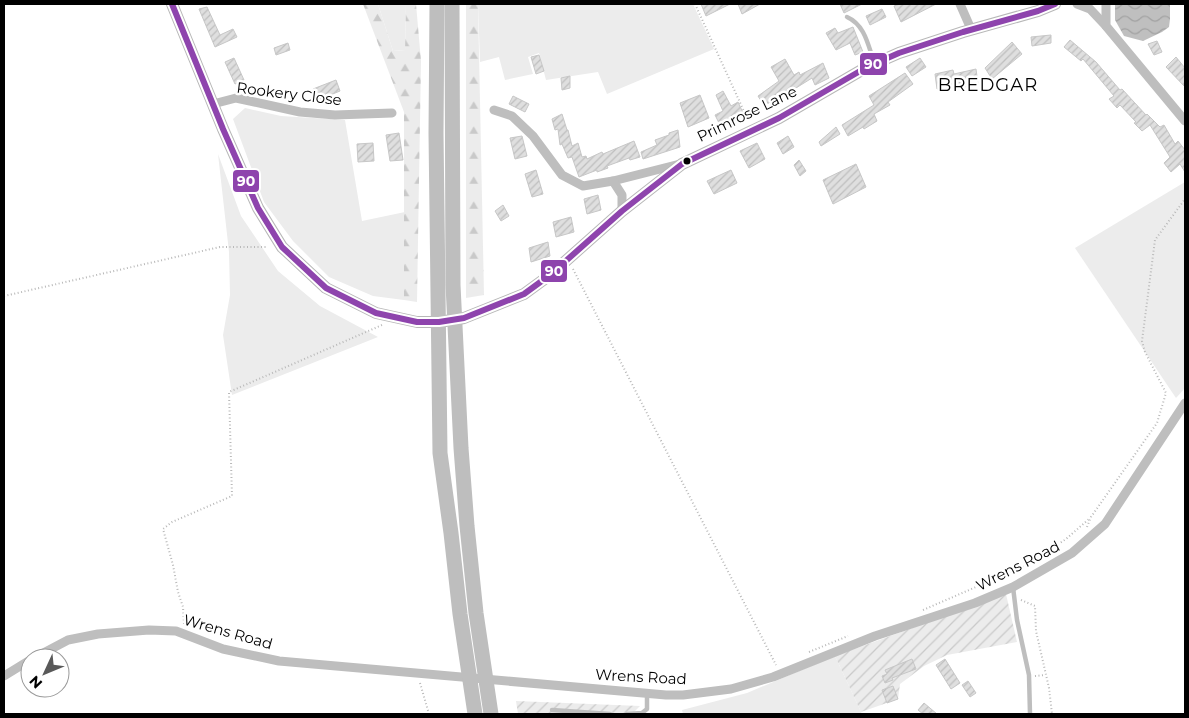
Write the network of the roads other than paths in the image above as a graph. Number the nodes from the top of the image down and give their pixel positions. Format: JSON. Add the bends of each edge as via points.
{"nodes":[{"id":1,"x":172,"y":4,"type":"edge"},
{"id":2,"x":437,"y":4,"type":"edge"},
{"id":3,"x":452,"y":4,"type":"edge"},
{"id":4,"x":960,"y":4,"type":"edge"},
{"id":5,"x":1055,"y":4,"type":"edge"},
{"id":6,"x":1077,"y":4,"type":"edge"},
{"id":7,"x":1106,"y":4,"type":"edge"},
{"id":8,"x":847,"y":17,"type":"dead end"},
{"id":9,"x":1106,"y":26,"type":"junction"},
{"id":10,"x":971,"y":29,"type":"junction"},
{"id":11,"x":875,"y":64,"type":"junction"},
{"id":12,"x":213,"y":104,"type":"junction"},
{"id":13,"x":494,"y":110,"type":"dead end"},
{"id":14,"x":392,"y":113,"type":"dead end"},
{"id":15,"x":1185,"y":121,"type":"edge"},
{"id":16,"x":682,"y":164,"type":"junction"},
{"id":17,"x":613,"y":180,"type":"junction"},
{"id":18,"x":622,"y":211,"type":"junction"},
{"id":19,"x":1185,"y":403,"type":"edge"},
{"id":20,"x":1013,"y":587,"type":"junction"},
{"id":21,"x":53,"y":648,"type":"edge"},
{"id":22,"x":20,"y":666,"type":"edge"},
{"id":23,"x":4,"y":676,"type":"edge"},
{"id":24,"x":647,"y":693,"type":"junction"},
{"id":25,"x":552,"y":710,"type":"dead end"},
{"id":26,"x":474,"y":714,"type":"edge"},
{"id":27,"x":492,"y":714,"type":"edge"},
{"id":28,"x":610,"y":714,"type":"edge"},
{"id":29,"x":627,"y":714,"type":"edge"},
{"id":30,"x":1030,"y":714,"type":"edge"}],
"edges":[{"from":1,"to":12,"type":"street","name":"Primrose Lane"},
{"from":2,"to":26,"type":"highway","via":[[440,453]]},
{"from":3,"to":27,"type":"highway","via":[[454,285],[462,448],[475,603]]},
{"from":4,"to":10,"type":"street"},
{"from":5,"to":10,"type":"street","name":"Primrose Lane"},
{"from":6,"to":9,"type":"street","via":[[1090,9]]},
{"from":7,"to":9,"type":"street"},
{"from":8,"to":11,"type":"lane","via":[[856,21],[863,31]]},
{"from":9,"to":15,"type":"street"},
{"from":10,"to":11,"type":"street","name":"Primrose Lane"},
{"from":11,"to":16,"type":"street","name":"Primrose Lane","via":[[779,118]]},
{"from":12,"to":14,"type":"street","name":"Rookery Close","via":[[236,98],[300,112],[335,115]]},
{"from":12,"to":18,"type":"street","name":"Primrose Lane","via":[[258,208],[282,247],[326,288],[376,313],[396,319],[439,322],[464,318],[524,294]]},
{"from":13,"to":17,"type":"street","via":[[512,116],[533,136],[562,175],[582,186]]},
{"from":16,"to":17,"type":"street"},
{"from":16,"to":18,"type":"street","name":"Primrose Lane"},
{"from":17,"to":18,"type":"street","via":[[622,195]]},
{"from":19,"to":20,"type":"street","name":"Wrens Road","via":[[1105,524],[1072,553]]},
{"from":20,"to":24,"type":"street","name":"Wrens Road","via":[[875,636],[781,674],[706,692],[683,695]]},
{"from":20,"to":30,"type":"lane","via":[[1029,677]]},
{"from":21,"to":24,"type":"street","name":"Wrens Road","via":[[68,640],[98,634],[176,631],[224,649],[279,661]]},
{"from":22,"to":23,"type":"street"},
{"from":24,"to":29,"type":"lane","via":[[647,709],[642,713]]},
{"from":25,"to":28,"type":"lane"}]}
